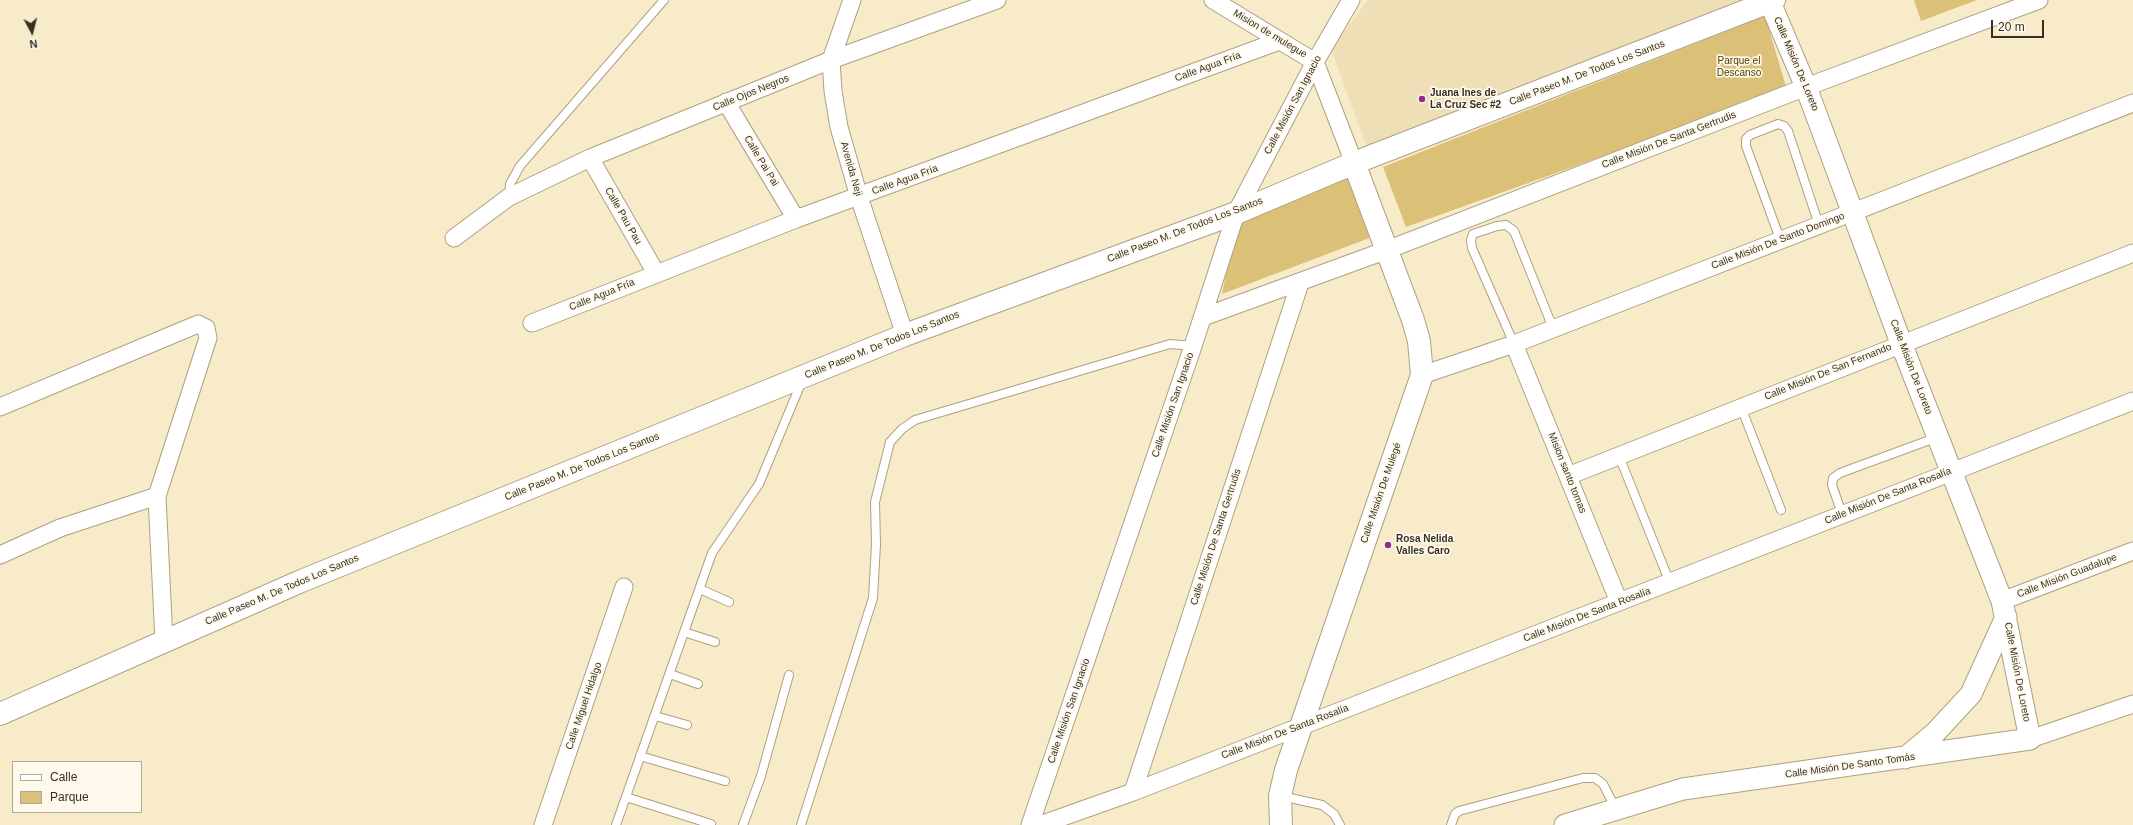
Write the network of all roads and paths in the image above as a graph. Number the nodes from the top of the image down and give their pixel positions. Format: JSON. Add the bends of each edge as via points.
{"nodes":[{"id":1,"x":664,"y":0,"type":"edge"},
{"id":2,"x":852,"y":0,"type":"edge"},
{"id":3,"x":997,"y":0,"type":"edge"},
{"id":4,"x":1213,"y":0,"type":"edge"},
{"id":5,"x":1352,"y":0,"type":"edge"},
{"id":6,"x":2039,"y":0,"type":"edge"},
{"id":7,"x":1771,"y":1,"type":"edge"},
{"id":8,"x":1279,"y":41,"type":"junction"},
{"id":9,"x":832,"y":60,"type":"junction"},
{"id":10,"x":1316,"y":62,"type":"junction"},
{"id":11,"x":1806,"y":87,"type":"junction"},
{"id":12,"x":726,"y":102,"type":"junction"},
{"id":13,"x":2133,"y":103,"type":"edge"},
{"id":14,"x":590,"y":158,"type":"junction"},
{"id":15,"x":1354,"y":163,"type":"junction"},
{"id":16,"x":509,"y":197,"type":"junction"},
{"id":17,"x":859,"y":197,"type":"junction"},
{"id":18,"x":1853,"y":212,"type":"junction"},
{"id":19,"x":1236,"y":213,"type":"junction"},
{"id":20,"x":796,"y":219,"type":"junction"},
{"id":21,"x":1819,"y":225,"type":"junction"},
{"id":22,"x":454,"y":238,"type":"dead end"},
{"id":23,"x":1780,"y":240,"type":"junction"},
{"id":24,"x":1387,"y":250,"type":"junction"},
{"id":25,"x":2133,"y":253,"type":"edge"},
{"id":26,"x":656,"y":273,"type":"junction"},
{"id":27,"x":1300,"y":282,"type":"junction"},
{"id":28,"x":1203,"y":317,"type":"junction"},
{"id":29,"x":532,"y":323,"type":"dead end"},
{"id":30,"x":1553,"y":328,"type":"junction"},
{"id":31,"x":905,"y":335,"type":"junction"},
{"id":32,"x":1901,"y":343,"type":"junction"},
{"id":33,"x":1514,"y":344,"type":"junction"},
{"id":34,"x":1193,"y":346,"type":"junction"},
{"id":35,"x":1422,"y":375,"type":"junction"},
{"id":36,"x":803,"y":376,"type":"junction"},
{"id":37,"x":2133,"y":401,"type":"edge"},
{"id":38,"x":0,"y":407,"type":"edge"},
{"id":39,"x":1741,"y":407,"type":"junction"},
{"id":40,"x":1938,"y":437,"type":"junction"},
{"id":41,"x":1618,"y":456,"type":"junction"},
{"id":42,"x":1950,"y":471,"type":"junction"},
{"id":43,"x":1568,"y":476,"type":"junction"},
{"id":44,"x":157,"y":496,"type":"junction"},
{"id":45,"x":1781,"y":510,"type":"dead end"},
{"id":46,"x":1842,"y":514,"type":"junction"},
{"id":47,"x":2133,"y":552,"type":"edge"},
{"id":48,"x":0,"y":555,"type":"edge"},
{"id":49,"x":1670,"y":583,"type":"junction"},
{"id":50,"x":624,"y":587,"type":"dead end"},
{"id":51,"x":700,"y":589,"type":"junction"},
{"id":52,"x":729,"y":602,"type":"dead end"},
{"id":53,"x":1619,"y":602,"type":"junction"},
{"id":54,"x":2004,"y":609,"type":"junction"},
{"id":55,"x":684,"y":632,"type":"junction"},
{"id":56,"x":164,"y":642,"type":"junction"},
{"id":57,"x":715,"y":642,"type":"dead end"},
{"id":58,"x":670,"y":674,"type":"junction"},
{"id":59,"x":789,"y":676,"type":"dead end"},
{"id":60,"x":698,"y":684,"type":"dead end"},
{"id":61,"x":2133,"y":704,"type":"edge"},
{"id":62,"x":0,"y":714,"type":"edge"},
{"id":63,"x":655,"y":716,"type":"junction"},
{"id":64,"x":687,"y":725,"type":"dead end"},
{"id":65,"x":1300,"y":726,"type":"junction"},
{"id":66,"x":2030,"y":739,"type":"junction"},
{"id":67,"x":640,"y":756,"type":"junction"},
{"id":68,"x":1904,"y":758,"type":"junction"},
{"id":69,"x":725,"y":781,"type":"dead end"},
{"id":70,"x":1133,"y":792,"type":"junction"},
{"id":71,"x":1280,"y":796,"type":"junction"},
{"id":72,"x":626,"y":797,"type":"junction"},
{"id":73,"x":1616,"y":809,"type":"junction"},
{"id":74,"x":712,"y":824,"type":"edge"},
{"id":75,"x":543,"y":825,"type":"edge"},
{"id":76,"x":616,"y":825,"type":"edge"},
{"id":77,"x":743,"y":825,"type":"edge"},
{"id":78,"x":801,"y":825,"type":"edge"},
{"id":79,"x":1030,"y":825,"type":"edge"},
{"id":80,"x":1040,"y":825,"type":"edge"},
{"id":81,"x":1281,"y":825,"type":"edge"},
{"id":82,"x":1340,"y":825,"type":"edge"},
{"id":83,"x":1451,"y":825,"type":"edge"},
{"id":84,"x":1565,"y":825,"type":"edge"}],
"edges":[{"from":1,"to":16,"type":"lane","via":[[520,166],[510,184]]},
{"from":2,"to":9,"type":"street","name":"Avenida Neji"},
{"from":3,"to":9,"type":"street","name":"Calle Ojos Negros"},
{"from":4,"to":8,"type":"street","name":"Mision de mulegue"},
{"from":5,"to":10,"type":"street","name":"Calle Misión San Ignacio"},
{"from":6,"to":11,"type":"street","name":"Calle Misión De Santa Gertrudis"},
{"from":7,"to":11,"type":"street","name":"Calle Misión De Loreto"},
{"from":7,"to":15,"type":"main road","name":"Calle Paseo M. De Todos Los Santos"},
{"from":8,"to":10,"type":"street","name":"Mision de mulegue"},
{"from":8,"to":17,"type":"street","name":"Calle Agua Fría"},
{"from":9,"to":12,"type":"street","name":"Calle Ojos Negros"},
{"from":9,"to":17,"type":"street","name":"Avenida Neji","via":[[833,91],[839,127]]},
{"from":10,"to":15,"type":"street","name":"Mision de mulegue"},
{"from":10,"to":19,"type":"street","name":"Calle Misión San Ignacio"},
{"from":11,"to":18,"type":"street","name":"Calle Misión De Loreto"},
{"from":11,"to":24,"type":"street","name":"Calle Misión De Santa Gertrudis"},
{"from":12,"to":14,"type":"street","name":"Calle Ojos Negros"},
{"from":12,"to":20,"type":"street","name":"Calle Pai Pai"},
{"from":13,"to":18,"type":"street","name":"Calle Misión De Santo Domingo"},
{"from":14,"to":16,"type":"street","name":"Calle Ojos Negros"},
{"from":14,"to":26,"type":"street","name":"Calle Pau Pau"},
{"from":15,"to":19,"type":"main road","name":"Calle Paseo M. De Todos Los Santos"},
{"from":15,"to":24,"type":"main road","name":"Calle Misión De Mulegé"},
{"from":16,"to":22,"type":"street","name":"Calle Ojos Negros"},
{"from":17,"to":20,"type":"street","name":"Calle Agua Fría"},
{"from":17,"to":31,"type":"street","name":"Avenida Neji"},
{"from":18,"to":21,"type":"street","name":"Calle Misión De Santo Domingo"},
{"from":18,"to":32,"type":"street","name":"Calle Misión De Loreto"},
{"from":19,"to":28,"type":"street","name":"Calle Misión San Ignacio"},
{"from":19,"to":31,"type":"main road","name":"Calle Paseo M. De Todos Los Santos"},
{"from":20,"to":26,"type":"street","name":"Calle Agua Fría"},
{"from":21,"to":23,"type":"street","name":"Calle Misión De Santo Domingo"},
{"from":21,"to":23,"type":"lane","via":[[1788,131],[1778,124],[1750,135],[1746,139],[1746,146]]},
{"from":23,"to":30,"type":"street","name":"Calle Misión De Santo Domingo"},
{"from":24,"to":27,"type":"street","name":"Calle Misión De Santa Gertrudis"},
{"from":24,"to":35,"type":"main road","name":"Calle Misión De Mulegé","via":[[1414,320]]},
{"from":25,"to":32,"type":"street","name":"Calle Misión De San Fernando"},
{"from":26,"to":29,"type":"street","name":"Calle Agua Fría"},
{"from":27,"to":28,"type":"street","name":"Calle Misión De Santa Gertrudis"},
{"from":27,"to":70,"type":"street","name":"Calle Misión De Santa Gertrudis"},
{"from":28,"to":34,"type":"street","name":"Calle Misión San Ignacio"},
{"from":30,"to":33,"type":"street","name":"Calle Misión De Santo Domingo"},
{"from":30,"to":33,"type":"lane","via":[[1514,231],[1506,225],[1473,234],[1472,248]]},
{"from":31,"to":36,"type":"main road","name":"Calle Paseo M. De Todos Los Santos"},
{"from":32,"to":39,"type":"street","name":"Calle Misión De San Fernando"},
{"from":32,"to":40,"type":"street","name":"Calle Misión De Loreto"},
{"from":33,"to":35,"type":"street","name":"Calle Misión De Santo Domingo"},
{"from":33,"to":43,"type":"street","name":"Mision santo tomas"},
{"from":34,"to":78,"type":"lane","via":[[1170,344],[915,420],[890,442],[875,502],[873,598]]},
{"from":34,"to":79,"type":"street","name":"Calle Misión San Ignacio"},
{"from":35,"to":65,"type":"main road","name":"Calle Misión De Mulegé"},
{"from":36,"to":51,"type":"lane","via":[[759,484],[712,553]]},
{"from":36,"to":56,"type":"main road","name":"Calle Paseo M. De Todos Los Santos","via":[[299,582]]},
{"from":37,"to":42,"type":"street","name":"Calle Misión De Santa Rosalía"},
{"from":38,"to":44,"type":"street","via":[[198,324],[206,328],[208,338]]},
{"from":39,"to":41,"type":"street","name":"Calle Misión De San Fernando"},
{"from":39,"to":45,"type":"lane"},
{"from":40,"to":42,"type":"street","name":"Calle Misión De Loreto"},
{"from":40,"to":46,"type":"lane","via":[[1833,478],[1832,485]]},
{"from":41,"to":43,"type":"street","name":"Calle Misión De San Fernando"},
{"from":41,"to":49,"type":"lane"},
{"from":42,"to":46,"type":"street","name":"Calle Misión De Santa Rosalía"},
{"from":42,"to":54,"type":"street","name":"Calle Misión De Loreto"},
{"from":43,"to":53,"type":"street","name":"Mision santo tomas"},
{"from":44,"to":48,"type":"street","via":[[60,528]]},
{"from":44,"to":56,"type":"street"},
{"from":46,"to":49,"type":"street","name":"Calle Misión De Santa Rosalía"},
{"from":47,"to":54,"type":"street","name":"Calle Misión Guadalupe"},
{"from":49,"to":53,"type":"street","name":"Calle Misión De Santa Rosalía"},
{"from":50,"to":75,"type":"street","name":"Calle Miguel Hidalgo"},
{"from":51,"to":52,"type":"lane"},
{"from":51,"to":55,"type":"lane"},
{"from":53,"to":65,"type":"street","name":"Calle Misión De Santa Rosalía"},
{"from":54,"to":66,"type":"street","name":"Calle Misión De Loreto"},
{"from":54,"to":68,"type":"street","via":[[1971,694],[1935,733]]},
{"from":55,"to":57,"type":"lane"},
{"from":55,"to":58,"type":"lane"},
{"from":56,"to":62,"type":"main road","name":"Calle Paseo M. De Todos Los Santos"},
{"from":58,"to":60,"type":"lane"},
{"from":58,"to":63,"type":"lane"},
{"from":59,"to":77,"type":"lane","via":[[761,776]]},
{"from":61,"to":66,"type":"street","name":"Calle Misión De Santo Tomás"},
{"from":63,"to":64,"type":"lane"},
{"from":63,"to":67,"type":"lane"},
{"from":65,"to":70,"type":"street","name":"Calle Misión De Santa Rosalía"},
{"from":65,"to":71,"type":"main road","name":"Calle Misión De Mulegé"},
{"from":66,"to":68,"type":"street","name":"Calle Misión De Santo Tomás"},
{"from":67,"to":69,"type":"lane"},
{"from":67,"to":72,"type":"lane"},
{"from":68,"to":73,"type":"street","name":"Calle Misión De Santo Tomás","via":[[1683,789]]},
{"from":70,"to":80,"type":"street","name":"Calle Misión De Santa Rosalía"},
{"from":71,"to":81,"type":"main road","name":"Calle Misión De Mulegé"},
{"from":71,"to":82,"type":"lane","via":[[1322,805],[1334,814]]},
{"from":72,"to":74,"type":"lane"},
{"from":72,"to":76,"type":"lane"},
{"from":73,"to":83,"type":"lane","via":[[1603,784],[1595,778],[1582,778],[1459,811]]},
{"from":73,"to":84,"type":"street","name":"Calle Misión De Santo Tomás"}]}
